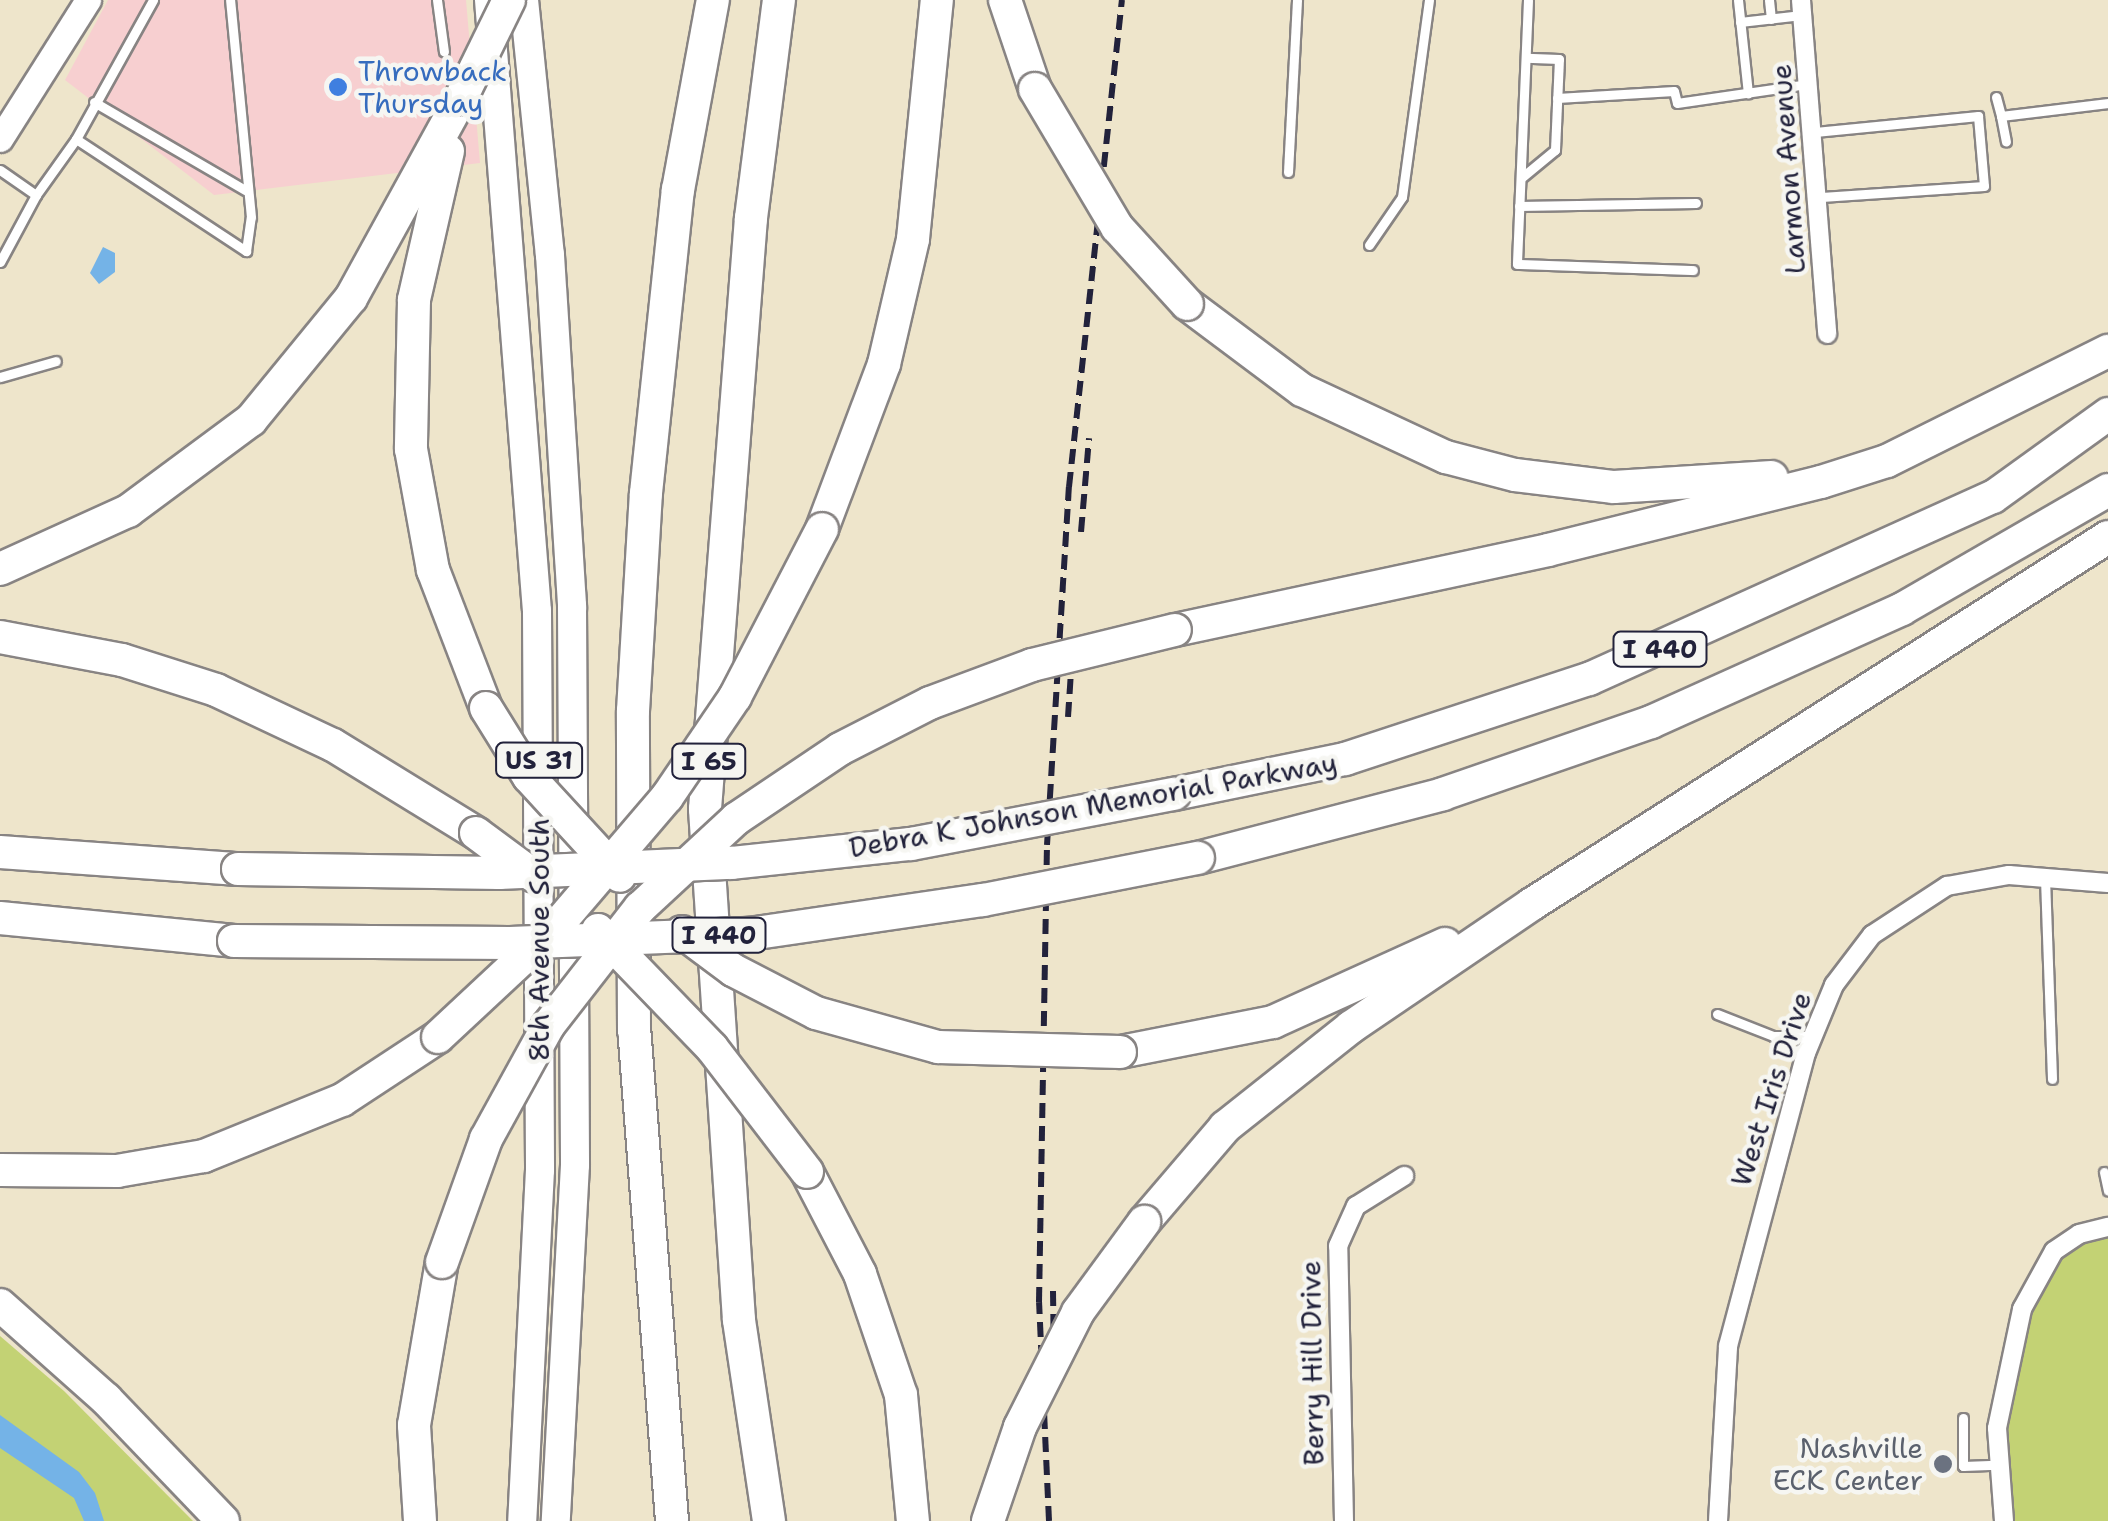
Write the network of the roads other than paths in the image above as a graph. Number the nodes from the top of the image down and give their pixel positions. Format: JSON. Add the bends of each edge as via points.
{"nodes":[{"id":1,"x":153,"y":0,"type":"edge"},
{"id":2,"x":230,"y":0,"type":"edge"},
{"id":3,"x":437,"y":0,"type":"edge"},
{"id":4,"x":489,"y":0,"type":"edge"},
{"id":5,"x":509,"y":0,"type":"edge"},
{"id":6,"x":524,"y":0,"type":"edge"},
{"id":7,"x":542,"y":0,"type":"edge"},
{"id":8,"x":713,"y":0,"type":"edge"},
{"id":9,"x":780,"y":0,"type":"edge"},
{"id":10,"x":938,"y":0,"type":"edge"},
{"id":11,"x":1006,"y":0,"type":"edge"},
{"id":12,"x":1298,"y":0,"type":"edge"},
{"id":13,"x":1429,"y":0,"type":"edge"},
{"id":14,"x":1528,"y":0,"type":"edge"},
{"id":15,"x":1738,"y":0,"type":"edge"},
{"id":16,"x":1769,"y":0,"type":"edge"},
{"id":17,"x":84,"y":2,"type":"edge"},
{"id":18,"x":1802,"y":8,"type":"edge"},
{"id":19,"x":1771,"y":19,"type":"junction"},
{"id":20,"x":1740,"y":22,"type":"junction"},
{"id":21,"x":530,"y":48,"type":"junction"},
{"id":22,"x":444,"y":52,"type":"dead end"},
{"id":23,"x":1526,"y":58,"type":"junction"},
{"id":24,"x":1810,"y":84,"type":"junction"},
{"id":25,"x":1748,"y":92,"type":"junction"},
{"id":26,"x":1996,"y":97,"type":"dead end"},
{"id":27,"x":461,"y":98,"type":"junction"},
{"id":28,"x":1557,"y":98,"type":"junction"},
{"id":29,"x":94,"y":102,"type":"junction"},
{"id":30,"x":2108,"y":103,"type":"edge"},
{"id":31,"x":2001,"y":116,"type":"junction"},
{"id":32,"x":1815,"y":132,"type":"junction"},
{"id":33,"x":76,"y":138,"type":"junction"},
{"id":34,"x":0,"y":139,"type":"edge"},
{"id":35,"x":2006,"y":142,"type":"dead end"},
{"id":36,"x":0,"y":170,"type":"edge"},
{"id":37,"x":1288,"y":172,"type":"dead end"},
{"id":38,"x":1520,"y":178,"type":"junction"},
{"id":39,"x":245,"y":190,"type":"junction"},
{"id":40,"x":36,"y":195,"type":"junction"},
{"id":41,"x":1821,"y":197,"type":"junction"},
{"id":42,"x":1696,"y":203,"type":"dead end"},
{"id":43,"x":1520,"y":206,"type":"junction"},
{"id":44,"x":1369,"y":246,"type":"dead end"},
{"id":45,"x":0,"y":262,"type":"edge"},
{"id":46,"x":1693,"y":270,"type":"dead end"},
{"id":47,"x":1827,"y":334,"type":"dead end"},
{"id":48,"x":2108,"y":351,"type":"edge"},
{"id":49,"x":56,"y":361,"type":"dead end"},
{"id":50,"x":0,"y":377,"type":"edge"},
{"id":51,"x":2108,"y":414,"type":"edge"},
{"id":52,"x":1908,"y":446,"type":"junction"},
{"id":53,"x":2108,"y":490,"type":"edge"},
{"id":54,"x":2108,"y":537,"type":"edge"},
{"id":55,"x":0,"y":569,"type":"edge"},
{"id":56,"x":0,"y":637,"type":"edge"},
{"id":57,"x":0,"y":852,"type":"edge"},
{"id":58,"x":2045,"y":875,"type":"junction"},
{"id":59,"x":2108,"y":883,"type":"edge"},
{"id":60,"x":1532,"y":904,"type":"junction"},
{"id":61,"x":0,"y":918,"type":"edge"},
{"id":62,"x":1717,"y":1014,"type":"dead end"},
{"id":63,"x":1812,"y":1036,"type":"junction"},
{"id":64,"x":2052,"y":1079,"type":"dead end"},
{"id":65,"x":0,"y":1170,"type":"edge"},
{"id":66,"x":2104,"y":1172,"type":"dead end"},
{"id":67,"x":1404,"y":1176,"type":"dead end"},
{"id":68,"x":2108,"y":1191,"type":"edge"},
{"id":69,"x":2108,"y":1226,"type":"edge"},
{"id":70,"x":0,"y":1306,"type":"edge"},
{"id":71,"x":1963,"y":1418,"type":"dead end"},
{"id":72,"x":1996,"y":1464,"type":"junction"},
{"id":73,"x":223,"y":1521,"type":"edge"},
{"id":74,"x":420,"y":1521,"type":"edge"},
{"id":75,"x":522,"y":1521,"type":"edge"},
{"id":76,"x":556,"y":1521,"type":"edge"},
{"id":77,"x":672,"y":1521,"type":"edge"},
{"id":78,"x":769,"y":1521,"type":"edge"},
{"id":79,"x":912,"y":1521,"type":"edge"},
{"id":80,"x":988,"y":1521,"type":"edge"},
{"id":81,"x":1344,"y":1521,"type":"edge"},
{"id":82,"x":1718,"y":1521,"type":"edge"},
{"id":83,"x":2004,"y":1521,"type":"edge"}],
"edges":[{"from":1,"to":29,"type":"lane"},
{"from":2,"to":39,"type":"lane"},
{"from":3,"to":22,"type":"lane"},
{"from":4,"to":75,"type":"main road","name":"8th Avenue South","number":"US 31","via":[[537,611],[540,1170]]},
{"from":5,"to":27,"type":"highway","bridge":true},
{"from":6,"to":21,"type":"main road","name":"8th Avenue South","number":"US 31"},
{"from":7,"to":21,"type":"main road"},
{"from":8,"to":77,"type":"highway","number":"I 65","via":[[678,190],[646,493],[633,711],[634,1030]]},
{"from":9,"to":78,"type":"highway","number":"I 65","via":[[751,218],[705,809],[739,1320]]},
{"from":10,"to":65,"type":"highway","bridge":true,"via":[[913,239],[884,364],[822,529],[757,660],[667,797],[554,928],[438,1037],[342,1100],[220,1152],[117,1170]]},
{"from":11,"to":52,"type":"highway","bridge":true,"via":[[1035,88],[1117,228],[1187,304],[1260,363],[1334,408],[1425,449],[1515,475],[1614,488],[1705,486]]},
{"from":12,"to":37,"type":"lane"},
{"from":13,"to":44,"type":"lane","via":[[1402,197]]},
{"from":14,"to":23,"type":"lane"},
{"from":15,"to":20,"type":"lane"},
{"from":16,"to":19,"type":"lane"},
{"from":17,"to":34,"type":"street"},
{"from":18,"to":19,"type":"lane"},
{"from":18,"to":24,"type":"street","name":"Larmon Avenue"},
{"from":19,"to":20,"type":"lane"},
{"from":20,"to":25,"type":"lane"},
{"from":21,"to":76,"type":"main road","name":"8th Avenue South","number":"US 31","via":[[572,606],[575,1165]]},
{"from":23,"to":28,"type":"lane","via":[[1559,58]]},
{"from":23,"to":38,"type":"lane"},
{"from":24,"to":25,"type":"lane"},
{"from":24,"to":32,"type":"street","name":"Larmon Avenue"},
{"from":25,"to":28,"type":"lane","via":[[1677,103],[1674,91]]},
{"from":26,"to":31,"type":"lane"},
{"from":27,"to":55,"type":"highway","via":[[352,298],[261,410],[128,511]]},
{"from":27,"to":60,"type":"highway","bridge":true,"via":[[418,270],[409,418],[433,570],[486,708],[529,777],[660,916],[733,970],[816,1013],[938,1047],[1120,1052],[1273,1022]]},
{"from":28,"to":38,"type":"lane","via":[[1555,150]]},
{"from":29,"to":33,"type":"lane"},
{"from":29,"to":39,"type":"lane"},
{"from":30,"to":31,"type":"lane"},
{"from":31,"to":35,"type":"lane"},
{"from":32,"to":41,"type":"street","name":"Larmon Avenue"},
{"from":32,"to":41,"type":"lane","via":[[1978,116],[1984,186]]},
{"from":33,"to":39,"type":"lane","via":[[246,251],[251,216]]},
{"from":33,"to":40,"type":"lane"},
{"from":36,"to":40,"type":"lane"},
{"from":38,"to":43,"type":"lane"},
{"from":40,"to":45,"type":"lane"},
{"from":41,"to":47,"type":"street","name":"Larmon Avenue"},
{"from":42,"to":43,"type":"lane"},
{"from":43,"to":46,"type":"lane","via":[[1517,264]]},
{"from":48,"to":52,"type":"highway","via":[[2000,408]]},
{"from":49,"to":50,"type":"lane"},
{"from":51,"to":57,"type":"highway","name":"Debra K Johnson Memorial Parkway","number":"I 440","bridge":true,"via":[[1993,497],[1589,679],[1345,758],[1174,794],[912,844],[732,863],[464,874],[238,869]]},
{"from":52,"to":74,"type":"highway","bridge":true,"via":[[1856,471],[1718,510],[1032,664],[930,703],[828,756],[724,830],[640,908],[548,1026],[486,1139],[442,1262],[414,1425]]},
{"from":53,"to":61,"type":"highway","number":"I 440","bridge":true,"via":[[1902,610],[1652,722],[1469,786],[1198,858],[983,900],[749,934],[510,943],[234,941]]},
{"from":54,"to":60,"type":"highway"},
{"from":56,"to":79,"type":"highway","bridge":true,"via":[[122,660],[216,690],[347,753],[476,833],[558,895],[646,977],[712,1048],[807,1172],[860,1274],[901,1395]]},
{"from":58,"to":59,"type":"street","name":"West Iris Drive"},
{"from":58,"to":63,"type":"street","name":"West Iris Drive","via":[[1966,881],[1904,908],[1852,957]]},
{"from":58,"to":64,"type":"lane"},
{"from":60,"to":80,"type":"highway","bridge":true,"via":[[1281,1078],[1225,1128],[1078,1312],[1020,1427]]},
{"from":62,"to":63,"type":"lane","via":[[1773,1036]]},
{"from":63,"to":82,"type":"street","name":"West Iris Drive","via":[[1728,1346]]},
{"from":66,"to":68,"type":"lane"},
{"from":67,"to":81,"type":"street","name":"Berry Hill Drive","via":[[1356,1206],[1338,1246]]},
{"from":69,"to":72,"type":"street","via":[[2062,1244],[2032,1283],[2000,1401]]},
{"from":70,"to":73,"type":"highway","via":[[94,1388]]},
{"from":71,"to":72,"type":"lane","via":[[1963,1466]]},
{"from":72,"to":83,"type":"street"}]}
